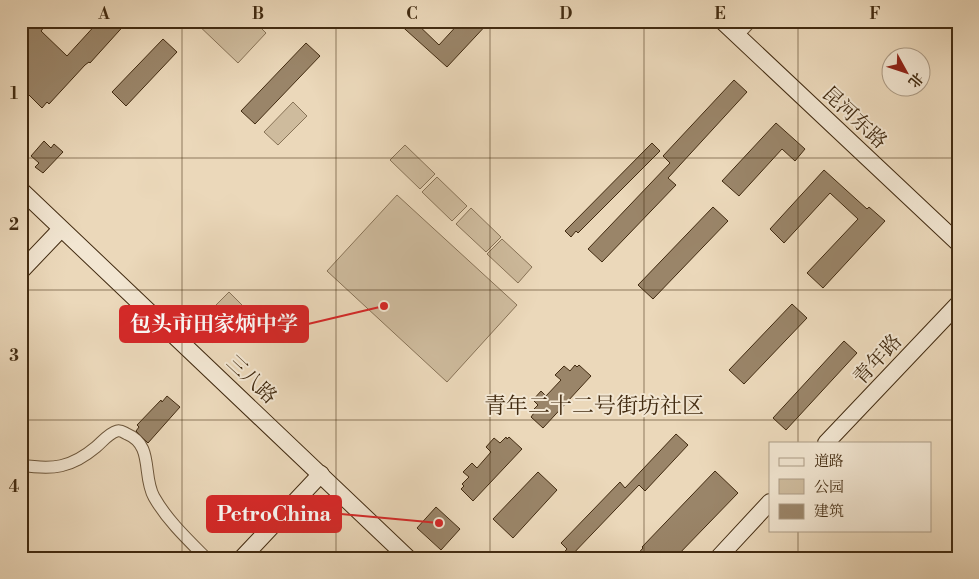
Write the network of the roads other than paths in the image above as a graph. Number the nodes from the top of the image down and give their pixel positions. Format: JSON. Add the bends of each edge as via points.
{"nodes":[{"id":1,"x":722,"y":21,"type":"edge"},
{"id":2,"x":751,"y":21,"type":"edge"},
{"id":3,"x":737,"y":36,"type":"junction"},
{"id":4,"x":21,"y":190,"type":"edge"},
{"id":5,"x":62,"y":229,"type":"junction"},
{"id":6,"x":958,"y":243,"type":"edge"},
{"id":7,"x":21,"y":271,"type":"edge"},
{"id":8,"x":958,"y":304,"type":"edge"},
{"id":9,"x":827,"y":442,"type":"edge"},
{"id":10,"x":21,"y":465,"type":"edge"},
{"id":11,"x":321,"y":474,"type":"junction"},
{"id":12,"x":769,"y":503,"type":"edge"},
{"id":13,"x":206,"y":558,"type":"edge"},
{"id":14,"x":242,"y":558,"type":"edge"},
{"id":15,"x":408,"y":558,"type":"edge"},
{"id":16,"x":718,"y":558,"type":"edge"}],
"edges":[{"from":1,"to":3,"type":"main road","name":"昆河东路"},
{"from":2,"to":3,"type":"street"},
{"from":3,"to":6,"type":"main road","name":"昆河东路"},
{"from":4,"to":5,"type":"main road","name":"三八路"},
{"from":5,"to":7,"type":"main road"},
{"from":5,"to":11,"type":"main road","name":"三八路"},
{"from":8,"to":9,"type":"main road","name":"青年路"},
{"from":10,"to":13,"type":"street","via":[[64,466],[82,458],[113,432],[120,430],[132,436],[146,455],[147,476],[153,496],[171,522]]},
{"from":11,"to":14,"type":"main road"},
{"from":11,"to":15,"type":"main road","name":"三八路"},
{"from":12,"to":16,"type":"main road"}]}
